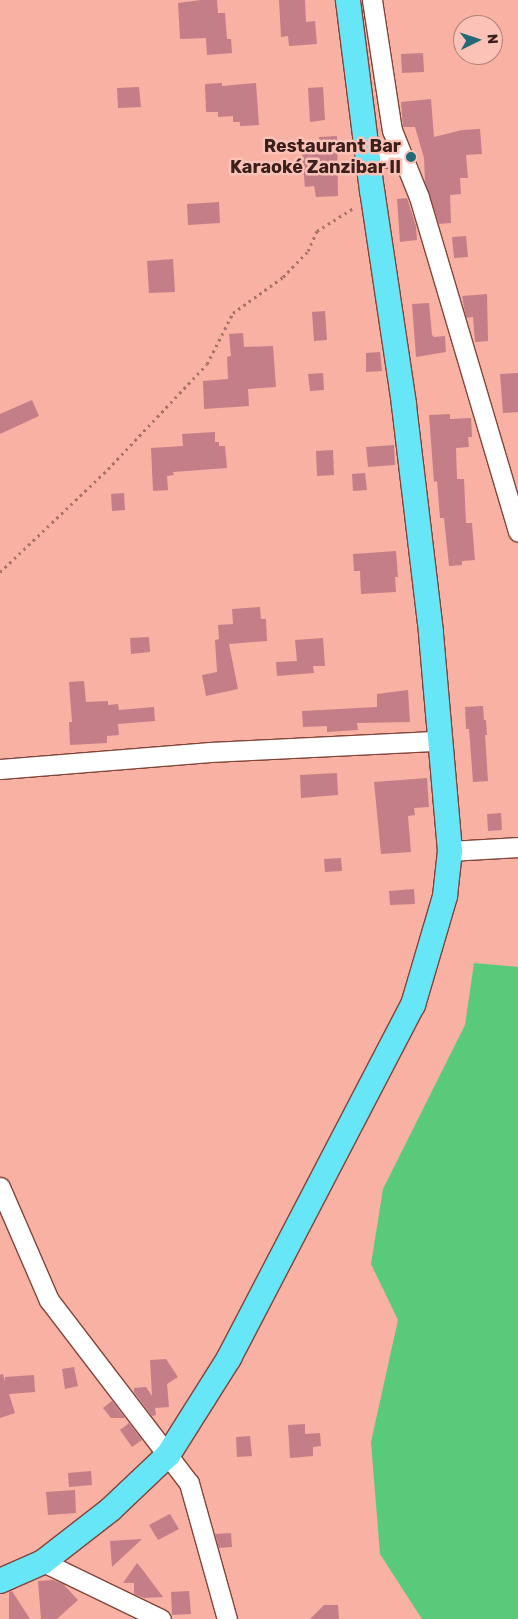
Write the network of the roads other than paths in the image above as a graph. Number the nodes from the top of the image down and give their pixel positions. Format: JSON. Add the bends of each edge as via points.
{"nodes":[{"id":1,"x":348,"y":0,"type":"edge"},
{"id":2,"x":372,"y":0,"type":"edge"},
{"id":3,"x":362,"y":112,"type":"junction"},
{"id":4,"x":403,"y":157,"type":"junction"},
{"id":5,"x":368,"y":158,"type":"junction"},
{"id":6,"x":518,"y":532,"type":"edge"},
{"id":7,"x":439,"y":741,"type":"junction"},
{"id":8,"x":0,"y":769,"type":"edge"},
{"id":9,"x":518,"y":847,"type":"edge"},
{"id":10,"x":450,"y":851,"type":"junction"},
{"id":11,"x":0,"y":1187,"type":"edge"},
{"id":12,"x":168,"y":1455,"type":"junction"},
{"id":13,"x":43,"y":1562,"type":"junction"},
{"id":14,"x":0,"y":1581,"type":"edge"},
{"id":15,"x":161,"y":1619,"type":"edge"},
{"id":16,"x":227,"y":1619,"type":"edge"}],
"edges":[{"from":1,"to":3,"type":"main road"},
{"from":2,"to":3,"type":"street","via":[[367,97]]},
{"from":2,"to":4,"type":"street","via":[[392,127]]},
{"from":3,"to":5,"type":"main road"},
{"from":4,"to":5,"type":"street"},
{"from":4,"to":6,"type":"street","via":[[419,197]]},
{"from":5,"to":7,"type":"main road","via":[[406,423],[431,632]]},
{"from":7,"to":8,"type":"street","via":[[229,751]]},
{"from":7,"to":10,"type":"main road"},
{"from":9,"to":10,"type":"street"},
{"from":10,"to":12,"type":"main road","via":[[445,896],[413,1005],[229,1358]]},
{"from":11,"to":12,"type":"street","via":[[49,1300]]},
{"from":12,"to":13,"type":"main road","via":[[111,1509]]},
{"from":12,"to":16,"type":"street","via":[[191,1488]]},
{"from":13,"to":14,"type":"main road"},
{"from":13,"to":15,"type":"street"}]}
